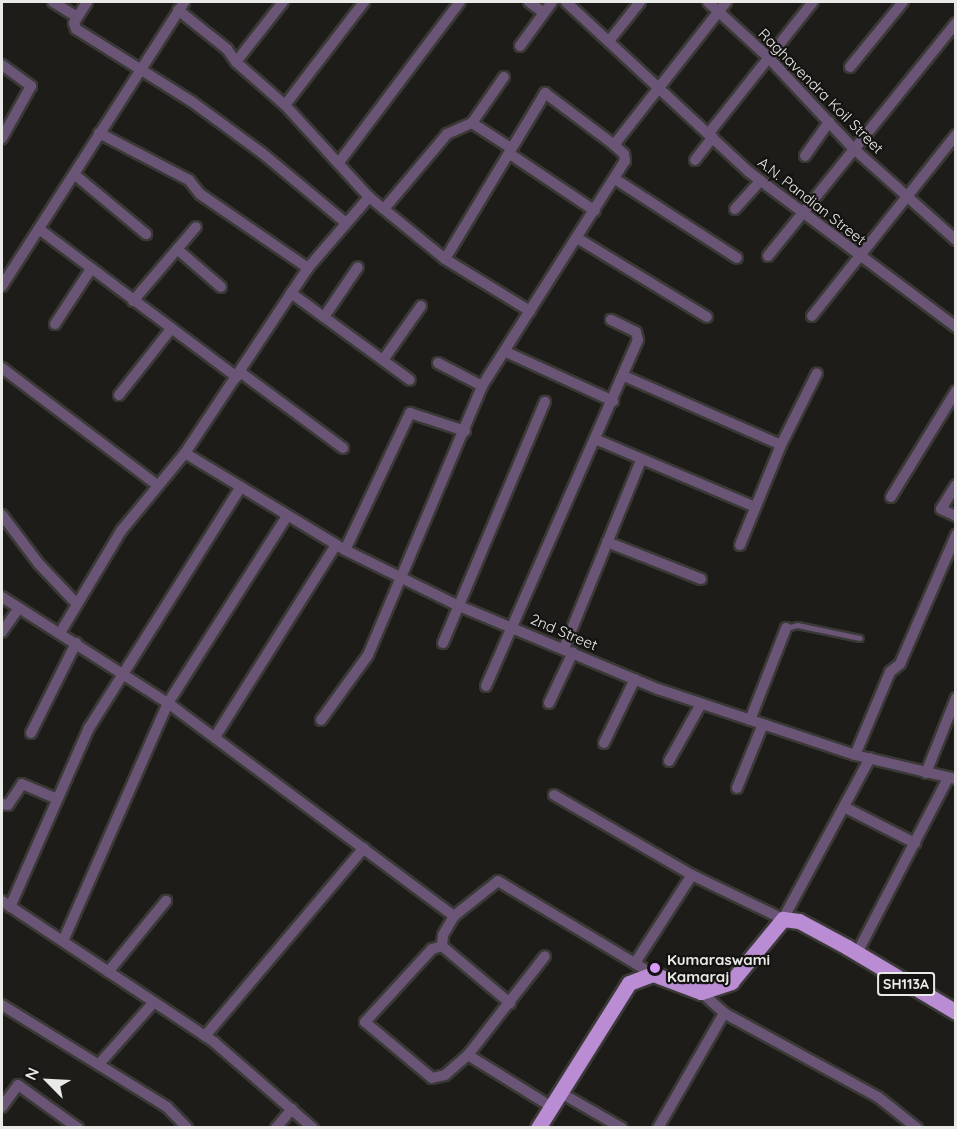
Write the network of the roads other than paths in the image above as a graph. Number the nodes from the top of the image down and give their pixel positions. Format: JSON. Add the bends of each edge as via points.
{"nodes":[{"id":1,"x":53,"y":2,"type":"edge"},
{"id":2,"x":87,"y":2,"type":"edge"},
{"id":3,"x":283,"y":2,"type":"edge"},
{"id":4,"x":364,"y":2,"type":"edge"},
{"id":5,"x":460,"y":2,"type":"edge"},
{"id":6,"x":529,"y":2,"type":"edge"},
{"id":7,"x":552,"y":2,"type":"edge"},
{"id":8,"x":566,"y":2,"type":"edge"},
{"id":9,"x":639,"y":2,"type":"edge"},
{"id":10,"x":708,"y":2,"type":"edge"},
{"id":11,"x":726,"y":2,"type":"edge"},
{"id":12,"x":813,"y":2,"type":"edge"},
{"id":13,"x":903,"y":2,"type":"edge"},
{"id":14,"x":181,"y":6,"type":"edge"},
{"id":15,"x":719,"y":11,"type":"junction"},
{"id":16,"x":543,"y":12,"type":"junction"},
{"id":17,"x":76,"y":17,"type":"junction"},
{"id":18,"x":956,"y":22,"type":"edge"},
{"id":19,"x":609,"y":41,"type":"junction"},
{"id":20,"x":520,"y":46,"type":"dead end"},
{"id":21,"x":768,"y":57,"type":"junction"},
{"id":22,"x":236,"y":62,"type":"junction"},
{"id":23,"x":2,"y":65,"type":"edge"},
{"id":24,"x":850,"y":67,"type":"dead end"},
{"id":25,"x":138,"y":69,"type":"junction"},
{"id":26,"x":504,"y":77,"type":"dead end"},
{"id":27,"x":658,"y":88,"type":"junction"},
{"id":28,"x":285,"y":105,"type":"junction"},
{"id":29,"x":829,"y":122,"type":"junction"},
{"id":30,"x":472,"y":123,"type":"junction"},
{"id":31,"x":99,"y":133,"type":"junction"},
{"id":32,"x":711,"y":135,"type":"junction"},
{"id":33,"x":956,"y":135,"type":"edge"},
{"id":34,"x":2,"y":138,"type":"edge"},
{"id":35,"x":618,"y":148,"type":"junction"},
{"id":36,"x":853,"y":148,"type":"junction"},
{"id":37,"x":510,"y":151,"type":"junction"},
{"id":38,"x":805,"y":156,"type":"dead end"},
{"id":39,"x":694,"y":160,"type":"dead end"},
{"id":40,"x":340,"y":161,"type":"junction"},
{"id":41,"x":74,"y":174,"type":"junction"},
{"id":42,"x":615,"y":179,"type":"junction"},
{"id":43,"x":760,"y":181,"type":"junction"},
{"id":44,"x":907,"y":194,"type":"junction"},
{"id":45,"x":369,"y":197,"type":"junction"},
{"id":46,"x":384,"y":209,"type":"junction"},
{"id":47,"x":735,"y":209,"type":"dead end"},
{"id":48,"x":595,"y":211,"type":"junction"},
{"id":49,"x":799,"y":212,"type":"junction"},
{"id":50,"x":346,"y":223,"type":"junction"},
{"id":51,"x":196,"y":227,"type":"dead end"},
{"id":52,"x":39,"y":228,"type":"junction"},
{"id":53,"x":147,"y":234,"type":"dead end"},
{"id":54,"x":577,"y":238,"type":"junction"},
{"id":55,"x":956,"y":240,"type":"edge"},
{"id":56,"x":177,"y":249,"type":"junction"},
{"id":57,"x":768,"y":256,"type":"dead end"},
{"id":58,"x":859,"y":256,"type":"junction"},
{"id":59,"x":736,"y":258,"type":"dead end"},
{"id":60,"x":445,"y":259,"type":"junction"},
{"id":61,"x":358,"y":267,"type":"dead end"},
{"id":62,"x":308,"y":268,"type":"junction"},
{"id":63,"x":91,"y":269,"type":"junction"},
{"id":64,"x":2,"y":286,"type":"edge"},
{"id":65,"x":221,"y":288,"type":"dead end"},
{"id":66,"x":291,"y":293,"type":"junction"},
{"id":67,"x":133,"y":301,"type":"junction"},
{"id":68,"x":421,"y":306,"type":"dead end"},
{"id":69,"x":530,"y":311,"type":"junction"},
{"id":70,"x":812,"y":316,"type":"dead end"},
{"id":71,"x":324,"y":317,"type":"junction"},
{"id":72,"x":706,"y":317,"type":"dead end"},
{"id":73,"x":611,"y":320,"type":"dead end"},
{"id":74,"x":55,"y":324,"type":"dead end"},
{"id":75,"x":956,"y":327,"type":"edge"},
{"id":76,"x":171,"y":328,"type":"junction"},
{"id":77,"x":506,"y":352,"type":"junction"},
{"id":78,"x":383,"y":360,"type":"junction"},
{"id":79,"x":438,"y":363,"type":"dead end"},
{"id":80,"x":2,"y":368,"type":"edge"},
{"id":81,"x":817,"y":373,"type":"dead end"},
{"id":82,"x":238,"y":375,"type":"junction"},
{"id":83,"x":624,"y":375,"type":"junction"},
{"id":84,"x":410,"y":380,"type":"dead end"},
{"id":85,"x":482,"y":386,"type":"junction"},
{"id":86,"x":956,"y":391,"type":"edge"},
{"id":87,"x":119,"y":395,"type":"dead end"},
{"id":88,"x":613,"y":401,"type":"junction"},
{"id":89,"x":545,"y":402,"type":"dead end"},
{"id":90,"x":465,"y":431,"type":"junction"},
{"id":91,"x":595,"y":439,"type":"junction"},
{"id":92,"x":781,"y":445,"type":"junction"},
{"id":93,"x":343,"y":448,"type":"dead end"},
{"id":94,"x":185,"y":453,"type":"junction"},
{"id":95,"x":641,"y":460,"type":"junction"},
{"id":96,"x":156,"y":484,"type":"junction"},
{"id":97,"x":956,"y":485,"type":"edge"},
{"id":98,"x":241,"y":487,"type":"junction"},
{"id":99,"x":891,"y":497,"type":"dead end"},
{"id":100,"x":754,"y":507,"type":"junction"},
{"id":101,"x":2,"y":515,"type":"edge"},
{"id":102,"x":287,"y":516,"type":"junction"},
{"id":103,"x":956,"y":516,"type":"edge"},
{"id":104,"x":956,"y":535,"type":"edge"},
{"id":105,"x":607,"y":542,"type":"junction"},
{"id":106,"x":740,"y":545,"type":"dead end"},
{"id":107,"x":340,"y":548,"type":"junction"},
{"id":108,"x":399,"y":579,"type":"junction"},
{"id":109,"x":701,"y":579,"type":"dead end"},
{"id":110,"x":2,"y":597,"type":"edge"},
{"id":111,"x":75,"y":602,"type":"junction"},
{"id":112,"x":457,"y":605,"type":"junction"},
{"id":113,"x":19,"y":608,"type":"junction"},
{"id":114,"x":512,"y":626,"type":"junction"},
{"id":115,"x":786,"y":628,"type":"joint"},
{"id":116,"x":2,"y":632,"type":"edge"},
{"id":117,"x":60,"y":633,"type":"junction"},
{"id":118,"x":860,"y":638,"type":"dead end"},
{"id":119,"x":443,"y":643,"type":"dead end"},
{"id":120,"x":76,"y":644,"type":"junction"},
{"id":121,"x":568,"y":650,"type":"junction"},
{"id":122,"x":122,"y":671,"type":"junction"},
{"id":123,"x":635,"y":679,"type":"junction"},
{"id":124,"x":486,"y":686,"type":"dead end"},
{"id":125,"x":956,"y":698,"type":"edge"},
{"id":126,"x":168,"y":703,"type":"junction"},
{"id":127,"x":549,"y":703,"type":"dead end"},
{"id":128,"x":701,"y":704,"type":"junction"},
{"id":129,"x":321,"y":720,"type":"dead end"},
{"id":130,"x":750,"y":720,"type":"junction"},
{"id":131,"x":763,"y":724,"type":"junction"},
{"id":132,"x":31,"y":733,"type":"dead end"},
{"id":133,"x":215,"y":737,"type":"junction"},
{"id":134,"x":604,"y":743,"type":"dead end"},
{"id":135,"x":855,"y":755,"type":"junction"},
{"id":136,"x":870,"y":758,"type":"junction"},
{"id":137,"x":669,"y":761,"type":"dead end"},
{"id":138,"x":926,"y":773,"type":"junction"},
{"id":139,"x":952,"y":778,"type":"edge"},
{"id":140,"x":737,"y":788,"type":"dead end"},
{"id":141,"x":554,"y":795,"type":"dead end"},
{"id":142,"x":57,"y":799,"type":"junction"},
{"id":143,"x":2,"y":804,"type":"edge"},
{"id":144,"x":844,"y":807,"type":"junction"},
{"id":145,"x":915,"y":843,"type":"junction"},
{"id":146,"x":364,"y":848,"type":"junction"},
{"id":147,"x":692,"y":875,"type":"junction"},
{"id":148,"x":166,"y":901,"type":"dead end"},
{"id":149,"x":6,"y":904,"type":"edge"},
{"id":150,"x":454,"y":916,"type":"junction"},
{"id":151,"x":783,"y":919,"type":"junction"},
{"id":152,"x":63,"y":942,"type":"junction"},
{"id":153,"x":442,"y":946,"type":"junction"},
{"id":154,"x":856,"y":955,"type":"junction"},
{"id":155,"x":545,"y":956,"type":"dead end"},
{"id":156,"x":635,"y":963,"type":"junction"},
{"id":157,"x":108,"y":972,"type":"junction"},
{"id":158,"x":653,"y":974,"type":"junction"},
{"id":159,"x":701,"y":992,"type":"junction"},
{"id":160,"x":154,"y":1002,"type":"junction"},
{"id":161,"x":510,"y":1003,"type":"junction"},
{"id":162,"x":2,"y":1006,"type":"edge"},
{"id":163,"x":956,"y":1012,"type":"edge"},
{"id":164,"x":724,"y":1013,"type":"junction"},
{"id":165,"x":205,"y":1036,"type":"junction"},
{"id":166,"x":468,"y":1055,"type":"junction"},
{"id":167,"x":100,"y":1063,"type":"junction"},
{"id":168,"x":561,"y":1093,"type":"junction"},
{"id":169,"x":2,"y":1107,"type":"edge"},
{"id":170,"x":552,"y":1107,"type":"junction"},
{"id":171,"x":292,"y":1109,"type":"junction"},
{"id":172,"x":78,"y":1128,"type":"edge"},
{"id":173,"x":187,"y":1128,"type":"edge"},
{"id":174,"x":276,"y":1128,"type":"edge"},
{"id":175,"x":313,"y":1128,"type":"edge"},
{"id":176,"x":538,"y":1128,"type":"edge"},
{"id":177,"x":622,"y":1128,"type":"edge"},
{"id":178,"x":658,"y":1128,"type":"edge"},
{"id":179,"x":917,"y":1128,"type":"edge"}],
"edges":[{"from":1,"to":17,"type":"street"},
{"from":2,"to":17,"type":"street"},
{"from":3,"to":22,"type":"street"},
{"from":4,"to":28,"type":"street"},
{"from":5,"to":40,"type":"street"},
{"from":6,"to":16,"type":"street"},
{"from":7,"to":16,"type":"street"},
{"from":8,"to":19,"type":"street","name":"A.N. Pandian Street"},
{"from":9,"to":19,"type":"street"},
{"from":10,"to":15,"type":"street","name":"Raghavendra Koil Street"},
{"from":11,"to":15,"type":"street"},
{"from":12,"to":21,"type":"street"},
{"from":13,"to":24,"type":"street"},
{"from":14,"to":22,"type":"street"},
{"from":14,"to":25,"type":"street"},
{"from":15,"to":21,"type":"street","name":"Raghavendra Koil Street"},
{"from":15,"to":27,"type":"street"},
{"from":16,"to":20,"type":"street"},
{"from":17,"to":25,"type":"street","via":[[76,29]]},
{"from":18,"to":36,"type":"street"},
{"from":19,"to":27,"type":"street","name":"A.N. Pandian Street"},
{"from":21,"to":29,"type":"street","name":"Raghavendra Koil Street"},
{"from":21,"to":32,"type":"street"},
{"from":22,"to":28,"type":"street"},
{"from":23,"to":34,"type":"street","via":[[31,86]]},
{"from":25,"to":31,"type":"street"},
{"from":25,"to":50,"type":"street","via":[[262,153]]},
{"from":26,"to":30,"type":"street"},
{"from":27,"to":32,"type":"street","name":"A.N. Pandian Street"},
{"from":27,"to":35,"type":"street","via":[[614,145]]},
{"from":28,"to":40,"type":"street"},
{"from":29,"to":36,"type":"street","name":"Raghavendra Koil Street"},
{"from":29,"to":38,"type":"street"},
{"from":30,"to":37,"type":"street"},
{"from":30,"to":46,"type":"street","via":[[447,134]]},
{"from":31,"to":41,"type":"street"},
{"from":31,"to":62,"type":"street","via":[[189,180],[200,194]]},
{"from":32,"to":39,"type":"street"},
{"from":32,"to":43,"type":"street","name":"A.N. Pandian Street"},
{"from":33,"to":44,"type":"street"},
{"from":35,"to":37,"type":"street","via":[[546,93]]},
{"from":35,"to":42,"type":"street","via":[[625,157]]},
{"from":36,"to":44,"type":"street","name":"Raghavendra Koil Street"},
{"from":36,"to":49,"type":"street"},
{"from":37,"to":48,"type":"street"},
{"from":37,"to":60,"type":"street"},
{"from":40,"to":45,"type":"street"},
{"from":41,"to":52,"type":"street"},
{"from":41,"to":53,"type":"street"},
{"from":42,"to":48,"type":"street"},
{"from":42,"to":59,"type":"street"},
{"from":43,"to":47,"type":"street"},
{"from":43,"to":49,"type":"street","name":"A.N. Pandian Street"},
{"from":44,"to":55,"type":"street","name":"Raghavendra Koil Street"},
{"from":44,"to":58,"type":"street"},
{"from":45,"to":46,"type":"street"},
{"from":45,"to":50,"type":"street"},
{"from":46,"to":60,"type":"street"},
{"from":48,"to":54,"type":"street"},
{"from":49,"to":57,"type":"street"},
{"from":49,"to":58,"type":"street","name":"A.N. Pandian Street"},
{"from":50,"to":62,"type":"street"},
{"from":51,"to":56,"type":"street"},
{"from":52,"to":63,"type":"street"},
{"from":52,"to":64,"type":"street"},
{"from":54,"to":69,"type":"street"},
{"from":54,"to":72,"type":"street"},
{"from":56,"to":65,"type":"street"},
{"from":56,"to":67,"type":"street"},
{"from":58,"to":70,"type":"street"},
{"from":58,"to":75,"type":"street","name":"A.N. Pandian Street"},
{"from":60,"to":69,"type":"street"},
{"from":61,"to":71,"type":"street"},
{"from":62,"to":66,"type":"street"},
{"from":63,"to":67,"type":"street"},
{"from":63,"to":74,"type":"street"},
{"from":66,"to":71,"type":"street"},
{"from":66,"to":82,"type":"street"},
{"from":67,"to":76,"type":"street"},
{"from":68,"to":78,"type":"street"},
{"from":69,"to":77,"type":"street"},
{"from":71,"to":78,"type":"street"},
{"from":73,"to":83,"type":"street","via":[[638,335]]},
{"from":76,"to":82,"type":"street"},
{"from":76,"to":87,"type":"street"},
{"from":77,"to":85,"type":"street"},
{"from":77,"to":88,"type":"street"},
{"from":78,"to":84,"type":"street"},
{"from":79,"to":85,"type":"street"},
{"from":80,"to":96,"type":"street"},
{"from":81,"to":92,"type":"street"},
{"from":82,"to":93,"type":"street"},
{"from":82,"to":94,"type":"street"},
{"from":83,"to":88,"type":"street"},
{"from":83,"to":92,"type":"street"},
{"from":85,"to":90,"type":"street"},
{"from":86,"to":99,"type":"street"},
{"from":88,"to":91,"type":"street"},
{"from":89,"to":112,"type":"street"},
{"from":90,"to":107,"type":"street","via":[[410,413]]},
{"from":90,"to":108,"type":"street"},
{"from":91,"to":95,"type":"street"},
{"from":91,"to":114,"type":"street"},
{"from":92,"to":100,"type":"street"},
{"from":94,"to":96,"type":"street"},
{"from":94,"to":98,"type":"street","name":"2nd Street"},
{"from":95,"to":100,"type":"street"},
{"from":95,"to":105,"type":"street"},
{"from":96,"to":111,"type":"street"},
{"from":97,"to":103,"type":"street","via":[[940,508]]},
{"from":98,"to":102,"type":"street","name":"2nd Street"},
{"from":98,"to":122,"type":"street"},
{"from":100,"to":106,"type":"street"},
{"from":101,"to":111,"type":"street","via":[[39,564]]},
{"from":102,"to":107,"type":"street","name":"2nd Street"},
{"from":102,"to":126,"type":"street"},
{"from":104,"to":135,"type":"street"},
{"from":105,"to":109,"type":"street"},
{"from":105,"to":121,"type":"street"},
{"from":107,"to":108,"type":"street","name":"2nd Street"},
{"from":107,"to":133,"type":"street"},
{"from":108,"to":112,"type":"street","name":"2nd Street"},
{"from":108,"to":129,"type":"street","via":[[368,655]]},
{"from":110,"to":113,"type":"street"},
{"from":111,"to":117,"type":"street"},
{"from":112,"to":114,"type":"street","name":"2nd Street"},
{"from":112,"to":119,"type":"street"},
{"from":113,"to":116,"type":"street"},
{"from":113,"to":117,"type":"street"},
{"from":114,"to":121,"type":"street","name":"2nd Street"},
{"from":114,"to":124,"type":"street"},
{"from":115,"to":118,"type":"lane","via":[[797,625]]},
{"from":115,"to":130,"type":"street"},
{"from":117,"to":120,"type":"street"},
{"from":120,"to":122,"type":"street"},
{"from":120,"to":132,"type":"street"},
{"from":121,"to":123,"type":"street","name":"2nd Street"},
{"from":121,"to":127,"type":"street"},
{"from":122,"to":126,"type":"street"},
{"from":122,"to":142,"type":"street","via":[[89,728]]},
{"from":123,"to":128,"type":"street","name":"2nd Street"},
{"from":123,"to":134,"type":"street"},
{"from":125,"to":138,"type":"street"},
{"from":126,"to":133,"type":"street"},
{"from":126,"to":152,"type":"street"},
{"from":128,"to":130,"type":"street","name":"2nd Street"},
{"from":128,"to":137,"type":"street"},
{"from":130,"to":131,"type":"street","name":"2nd Street"},
{"from":131,"to":135,"type":"street","name":"2nd Street"},
{"from":131,"to":140,"type":"street"},
{"from":133,"to":146,"type":"street"},
{"from":135,"to":136,"type":"street","name":"2nd Street"},
{"from":136,"to":138,"type":"street","name":"2nd Street"},
{"from":136,"to":144,"type":"street"},
{"from":138,"to":139,"type":"street","name":"2nd Street"},
{"from":139,"to":145,"type":"street"},
{"from":141,"to":147,"type":"street"},
{"from":142,"to":143,"type":"street","via":[[22,784],[8,805]]},
{"from":142,"to":149,"type":"street"},
{"from":144,"to":145,"type":"street"},
{"from":144,"to":151,"type":"street"},
{"from":145,"to":154,"type":"street"},
{"from":146,"to":150,"type":"street"},
{"from":146,"to":165,"type":"street"},
{"from":147,"to":151,"type":"street"},
{"from":147,"to":156,"type":"street"},
{"from":148,"to":157,"type":"street"},
{"from":149,"to":152,"type":"street"},
{"from":150,"to":153,"type":"street","via":[[443,935]]},
{"from":150,"to":156,"type":"street","via":[[498,881]]},
{"from":151,"to":154,"type":"main road","number":"SH113A","via":[[799,921]]},
{"from":151,"to":159,"type":"main road","via":[[731,982]]},
{"from":152,"to":157,"type":"street"},
{"from":153,"to":161,"type":"street"},
{"from":153,"to":166,"type":"street","via":[[432,949],[365,1022],[432,1078],[445,1075]]},
{"from":154,"to":163,"type":"main road","number":"SH113A"},
{"from":155,"to":161,"type":"street"},
{"from":156,"to":158,"type":"street"},
{"from":157,"to":160,"type":"street"},
{"from":158,"to":159,"type":"main road"},
{"from":158,"to":168,"type":"main road","via":[[629,983]]},
{"from":159,"to":164,"type":"street"},
{"from":160,"to":165,"type":"street"},
{"from":160,"to":167,"type":"street"},
{"from":161,"to":166,"type":"street"},
{"from":162,"to":167,"type":"street"},
{"from":164,"to":178,"type":"street"},
{"from":164,"to":179,"type":"street","via":[[878,1097]]},
{"from":165,"to":171,"type":"street"},
{"from":166,"to":170,"type":"street"},
{"from":167,"to":173,"type":"street","via":[[167,1107]]},
{"from":168,"to":170,"type":"main road"},
{"from":168,"to":177,"type":"street"},
{"from":169,"to":172,"type":"street","via":[[18,1085]]},
{"from":170,"to":176,"type":"main road"},
{"from":171,"to":174,"type":"street"},
{"from":171,"to":175,"type":"street"}]}
